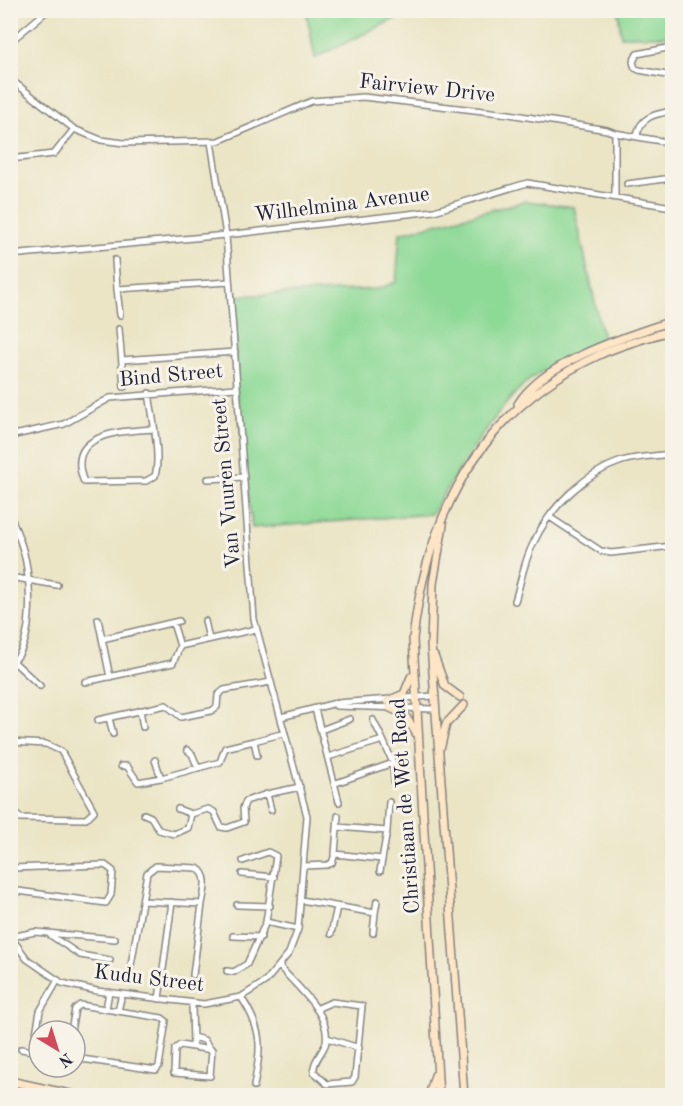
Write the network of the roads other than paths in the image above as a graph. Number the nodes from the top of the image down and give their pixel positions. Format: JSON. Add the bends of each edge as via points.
{"nodes":[{"id":1,"x":48,"y":10,"type":"edge"},
{"id":2,"x":10,"y":42,"type":"edge"},
{"id":3,"x":672,"y":47,"type":"edge"},
{"id":4,"x":672,"y":76,"type":"edge"},
{"id":5,"x":10,"y":80,"type":"edge"},
{"id":6,"x":672,"y":111,"type":"edge"},
{"id":7,"x":74,"y":129,"type":"junction"},
{"id":8,"x":615,"y":134,"type":"junction"},
{"id":9,"x":637,"y":136,"type":"junction"},
{"id":10,"x":210,"y":142,"type":"junction"},
{"id":11,"x":672,"y":143,"type":"edge"},
{"id":12,"x":10,"y":159,"type":"edge"},
{"id":13,"x":672,"y":178,"type":"edge"},
{"id":14,"x":627,"y":183,"type":"dead end"},
{"id":15,"x":615,"y":197,"type":"junction"},
{"id":16,"x":672,"y":207,"type":"edge"},
{"id":17,"x":226,"y":235,"type":"junction"},
{"id":18,"x":10,"y":255,"type":"edge"},
{"id":19,"x":115,"y":260,"type":"dead end"},
{"id":20,"x":229,"y":282,"type":"junction"},
{"id":21,"x":117,"y":289,"type":"junction"},
{"id":22,"x":120,"y":315,"type":"dead end"},
{"id":23,"x":672,"y":321,"type":"edge"},
{"id":24,"x":119,"y":329,"type":"dead end"},
{"id":25,"x":672,"y":330,"type":"edge"},
{"id":26,"x":235,"y":352,"type":"junction"},
{"id":27,"x":122,"y":360,"type":"junction"},
{"id":28,"x":124,"y":387,"type":"dead end"},
{"id":29,"x":236,"y":388,"type":"junction"},
{"id":30,"x":149,"y":393,"type":"junction"},
{"id":31,"x":517,"y":406,"type":"junction"},
{"id":32,"x":153,"y":429,"type":"junction"},
{"id":33,"x":10,"y":436,"type":"edge"},
{"id":34,"x":672,"y":454,"type":"edge"},
{"id":35,"x":244,"y":477,"type":"junction"},
{"id":36,"x":208,"y":480,"type":"dead end"},
{"id":37,"x":10,"y":515,"type":"edge"},
{"id":38,"x":551,"y":518,"type":"junction"},
{"id":39,"x":443,"y":519,"type":"junction"},
{"id":40,"x":672,"y":546,"type":"edge"},
{"id":41,"x":10,"y":577,"type":"edge"},
{"id":42,"x":27,"y":580,"type":"junction"},
{"id":43,"x":57,"y":585,"type":"dead end"},
{"id":44,"x":515,"y":601,"type":"dead end"},
{"id":45,"x":98,"y":619,"type":"dead end"},
{"id":46,"x":205,"y":621,"type":"dead end"},
{"id":47,"x":256,"y":628,"type":"junction"},
{"id":48,"x":102,"y":639,"type":"junction"},
{"id":49,"x":209,"y":639,"type":"junction"},
{"id":50,"x":431,"y":645,"type":"junction"},
{"id":51,"x":180,"y":646,"type":"junction"},
{"id":52,"x":12,"y":663,"type":"edge"},
{"id":53,"x":414,"y":669,"type":"junction"},
{"id":54,"x":110,"y":677,"type":"junction"},
{"id":55,"x":85,"y":682,"type":"dead end"},
{"id":56,"x":271,"y":682,"type":"junction"},
{"id":57,"x":40,"y":686,"type":"dead end"},
{"id":58,"x":433,"y":696,"type":"junction"},
{"id":59,"x":460,"y":697,"type":"dead end"},
{"id":60,"x":415,"y":699,"type":"junction"},
{"id":61,"x":389,"y":705,"type":"junction"},
{"id":62,"x":464,"y":705,"type":"dead end"},
{"id":63,"x":315,"y":708,"type":"junction"},
{"id":64,"x":434,"y":709,"type":"junction"},
{"id":65,"x":140,"y":710,"type":"junction"},
{"id":66,"x":416,"y":710,"type":"junction"},
{"id":67,"x":281,"y":717,"type":"junction"},
{"id":68,"x":109,"y":718,"type":"junction"},
{"id":69,"x":350,"y":719,"type":"dead end"},
{"id":70,"x":98,"y":720,"type":"dead end"},
{"id":71,"x":373,"y":720,"type":"dead end"},
{"id":72,"x":143,"y":727,"type":"dead end"},
{"id":73,"x":321,"y":730,"type":"junction"},
{"id":74,"x":285,"y":733,"type":"junction"},
{"id":75,"x":113,"y":734,"type":"dead end"},
{"id":76,"x":383,"y":740,"type":"junction"},
{"id":77,"x":254,"y":741,"type":"junction"},
{"id":78,"x":421,"y":741,"type":"junction"},
{"id":79,"x":10,"y":742,"type":"edge"},
{"id":80,"x":187,"y":750,"type":"dead end"},
{"id":81,"x":440,"y":751,"type":"junction"},
{"id":82,"x":257,"y":755,"type":"dead end"},
{"id":83,"x":328,"y":757,"type":"junction"},
{"id":84,"x":155,"y":760,"type":"dead end"},
{"id":85,"x":393,"y":763,"type":"junction"},
{"id":86,"x":121,"y":766,"type":"dead end"},
{"id":87,"x":198,"y":768,"type":"junction"},
{"id":88,"x":161,"y":778,"type":"junction"},
{"id":89,"x":394,"y":781,"type":"dead end"},
{"id":90,"x":336,"y":783,"type":"junction"},
{"id":91,"x":300,"y":787,"type":"junction"},
{"id":92,"x":267,"y":794,"type":"junction"},
{"id":93,"x":10,"y":802,"type":"edge"},
{"id":94,"x":339,"y":802,"type":"dead end"},
{"id":95,"x":389,"y":802,"type":"dead end"},
{"id":96,"x":178,"y":809,"type":"dead end"},
{"id":97,"x":271,"y":810,"type":"dead end"},
{"id":98,"x":144,"y":814,"type":"dead end"},
{"id":99,"x":191,"y":814,"type":"junction"},
{"id":100,"x":307,"y":816,"type":"joint"},
{"id":101,"x":338,"y":816,"type":"dead end"},
{"id":102,"x":338,"y":827,"type":"junction"},
{"id":103,"x":387,"y":831,"type":"junction"},
{"id":104,"x":335,"y":854,"type":"junction"},
{"id":105,"x":382,"y":859,"type":"junction"},
{"id":106,"x":243,"y":861,"type":"dead end"},
{"id":107,"x":304,"y":866,"type":"junction"},
{"id":108,"x":10,"y":868,"type":"edge"},
{"id":109,"x":380,"y":871,"type":"dead end"},
{"id":110,"x":242,"y":874,"type":"dead end"},
{"id":111,"x":274,"y":877,"type":"junction"},
{"id":112,"x":18,"y":891,"type":"dead end"},
{"id":113,"x":300,"y":900,"type":"junction"},
{"id":114,"x":143,"y":901,"type":"junction"},
{"id":115,"x":376,"y":901,"type":"dead end"},
{"id":116,"x":172,"y":902,"type":"junction"},
{"id":117,"x":202,"y":904,"type":"junction"},
{"id":118,"x":237,"y":905,"type":"dead end"},
{"id":119,"x":270,"y":906,"type":"junction"},
{"id":120,"x":337,"y":907,"type":"junction"},
{"id":121,"x":375,"y":913,"type":"junction"},
{"id":122,"x":266,"y":922,"type":"junction"},
{"id":123,"x":298,"y":929,"type":"junction"},
{"id":124,"x":49,"y":933,"type":"junction"},
{"id":125,"x":331,"y":933,"type":"dead end"},
{"id":126,"x":373,"y":933,"type":"dead end"},
{"id":127,"x":11,"y":936,"type":"edge"},
{"id":128,"x":233,"y":936,"type":"dead end"},
{"id":129,"x":261,"y":938,"type":"junction"},
{"id":130,"x":115,"y":939,"type":"dead end"},
{"id":131,"x":110,"y":960,"type":"dead end"},
{"id":132,"x":280,"y":967,"type":"junction"},
{"id":133,"x":130,"y":970,"type":"dead end"},
{"id":134,"x":227,"y":970,"type":"dead end"},
{"id":135,"x":193,"y":975,"type":"dead end"},
{"id":136,"x":58,"y":980,"type":"junction"},
{"id":137,"x":109,"y":992,"type":"junction"},
{"id":138,"x":122,"y":994,"type":"junction"},
{"id":139,"x":241,"y":998,"type":"junction"},
{"id":140,"x":159,"y":999,"type":"junction"},
{"id":141,"x":192,"y":1004,"type":"junction"},
{"id":142,"x":105,"y":1009,"type":"junction"},
{"id":143,"x":316,"y":1009,"type":"junction"},
{"id":144,"x":118,"y":1011,"type":"junction"},
{"id":145,"x":39,"y":1019,"type":"edge"},
{"id":146,"x":74,"y":1019,"type":"edge"},
{"id":147,"x":193,"y":1037,"type":"junction"},
{"id":148,"x":327,"y":1038,"type":"junction"},
{"id":149,"x":436,"y":1038,"type":"junction"},
{"id":150,"x":193,"y":1046,"type":"junction"},
{"id":151,"x":359,"y":1048,"type":"junction"},
{"id":152,"x":21,"y":1049,"type":"dead end"},
{"id":153,"x":210,"y":1049,"type":"junction"},
{"id":154,"x":27,"y":1050,"type":"edge"},
{"id":155,"x":87,"y":1060,"type":"edge"},
{"id":156,"x":10,"y":1081,"type":"edge"},
{"id":157,"x":254,"y":1086,"type":"dead end"},
{"id":158,"x":79,"y":1095,"type":"edge"},
{"id":159,"x":429,"y":1095,"type":"edge"},
{"id":160,"x":439,"y":1095,"type":"edge"},
{"id":161,"x":464,"y":1095,"type":"edge"}],
"edges":[{"from":1,"to":2,"type":"street"},
{"from":3,"to":4,"type":"street","via":[[637,54],[633,66]]},
{"from":5,"to":7,"type":"street","name":"Fairview Drive"},
{"from":6,"to":9,"type":"street","via":[[647,118]]},
{"from":7,"to":10,"type":"street","name":"Fairview Drive","via":[[100,140],[124,143]]},
{"from":7,"to":12,"type":"street","via":[[54,154]]},
{"from":8,"to":9,"type":"street","name":"Fairview Drive"},
{"from":8,"to":10,"type":"street","name":"Fairview Drive","via":[[520,116],[363,97],[312,101]]},
{"from":8,"to":15,"type":"street"},
{"from":9,"to":11,"type":"street","name":"Fairview Drive"},
{"from":10,"to":17,"type":"street","name":"Van Vuuren Street"},
{"from":13,"to":14,"type":"street"},
{"from":15,"to":16,"type":"street","name":"Wilhelmina Avenue"},
{"from":15,"to":17,"type":"street","name":"Wilhelmina Avenue","via":[[527,183],[434,211]]},
{"from":17,"to":18,"type":"street","name":"Wilhelmina Avenue"},
{"from":17,"to":20,"type":"street","name":"Van Vuuren Street"},
{"from":19,"to":21,"type":"street"},
{"from":20,"to":21,"type":"street"},
{"from":20,"to":26,"type":"street","name":"Van Vuuren Street"},
{"from":21,"to":22,"type":"street"},
{"from":23,"to":31,"type":"main road","name":"Christiaan de Wet Road","via":[[571,361],[538,383]]},
{"from":24,"to":27,"type":"street"},
{"from":25,"to":31,"type":"main road","name":"Christiaan de Wet Road","via":[[592,358]]},
{"from":26,"to":27,"type":"street"},
{"from":26,"to":29,"type":"street","name":"Van Vuuren Street"},
{"from":27,"to":28,"type":"street"},
{"from":29,"to":30,"type":"street","name":"Bind Street"},
{"from":29,"to":35,"type":"street","name":"Van Vuuren Street"},
{"from":30,"to":32,"type":"street"},
{"from":30,"to":33,"type":"street","name":"Bind Street","via":[[110,398],[64,424]]},
{"from":31,"to":39,"type":"main road","name":"Christiaan de Wet Road","via":[[475,458]]},
{"from":32,"to":32,"type":"street","via":[[157,472],[153,479],[84,482],[80,458],[85,448],[106,434]]},
{"from":34,"to":38,"type":"street","via":[[625,460],[598,470],[562,501]]},
{"from":35,"to":36,"type":"street"},
{"from":35,"to":47,"type":"street","name":"Van Vuuren Street"},
{"from":37,"to":42,"type":"street","via":[[26,561]]},
{"from":38,"to":40,"type":"street","via":[[601,551]]},
{"from":38,"to":44,"type":"street","via":[[532,545]]},
{"from":39,"to":50,"type":"main road","name":"Christiaan de Wet Road","via":[[433,584]]},
{"from":39,"to":53,"type":"main road","name":"Christiaan de Wet Road","via":[[420,583],[413,639]]},
{"from":41,"to":42,"type":"street"},
{"from":42,"to":43,"type":"street"},
{"from":42,"to":52,"type":"street","via":[[26,642]]},
{"from":45,"to":48,"type":"street"},
{"from":46,"to":49,"type":"street"},
{"from":47,"to":49,"type":"street"},
{"from":47,"to":56,"type":"street","name":"Van Vuuren Street"},
{"from":48,"to":51,"type":"street","via":[[176,622]]},
{"from":48,"to":54,"type":"street"},
{"from":49,"to":51,"type":"street"},
{"from":50,"to":58,"type":"main road","name":"Christiaan de Wet Road"},
{"from":50,"to":59,"type":"main road","via":[[442,682]]},
{"from":51,"to":54,"type":"street","via":[[173,663]]},
{"from":52,"to":57,"type":"street"},
{"from":53,"to":60,"type":"main road","name":"Christiaan de Wet Road"},
{"from":53,"to":61,"type":"main road","via":[[407,690]]},
{"from":54,"to":55,"type":"street"},
{"from":56,"to":65,"type":"street","via":[[224,690],[212,711],[181,717],[166,705]]},
{"from":56,"to":67,"type":"street","name":"Van Vuuren Street"},
{"from":58,"to":60,"type":"street"},
{"from":58,"to":64,"type":"main road","name":"Christiaan de Wet Road"},
{"from":60,"to":61,"type":"street"},
{"from":60,"to":66,"type":"main road","name":"Christiaan de Wet Road"},
{"from":61,"to":63,"type":"street"},
{"from":61,"to":66,"type":"street"},
{"from":61,"to":78,"type":"main road","via":[[404,714]]},
{"from":62,"to":81,"type":"main road","via":[[446,724]]},
{"from":63,"to":67,"type":"street"},
{"from":63,"to":73,"type":"street"},
{"from":64,"to":66,"type":"street"},
{"from":64,"to":81,"type":"main road","name":"Christiaan de Wet Road"},
{"from":65,"to":68,"type":"street"},
{"from":65,"to":72,"type":"street"},
{"from":66,"to":78,"type":"main road","name":"Christiaan de Wet Road"},
{"from":67,"to":74,"type":"street","name":"Van Vuuren Street"},
{"from":68,"to":70,"type":"street"},
{"from":68,"to":75,"type":"street"},
{"from":69,"to":73,"type":"street"},
{"from":71,"to":76,"type":"street"},
{"from":73,"to":83,"type":"street"},
{"from":74,"to":77,"type":"street"},
{"from":74,"to":91,"type":"street","name":"Van Vuuren Street"},
{"from":76,"to":83,"type":"street"},
{"from":76,"to":85,"type":"street"},
{"from":77,"to":82,"type":"street"},
{"from":77,"to":87,"type":"street","via":[[225,748],[220,762]]},
{"from":78,"to":149,"type":"main road","name":"Christiaan de Wet Road"},
{"from":79,"to":93,"type":"street","via":[[46,744],[62,751],[94,811],[87,819],[20,818]]},
{"from":80,"to":87,"type":"street"},
{"from":81,"to":161,"type":"main road","name":"Christiaan de Wet Road"},
{"from":83,"to":90,"type":"street"},
{"from":84,"to":88,"type":"street"},
{"from":85,"to":89,"type":"street"},
{"from":85,"to":90,"type":"street"},
{"from":86,"to":88,"type":"street","via":[[127,766],[140,782]]},
{"from":87,"to":88,"type":"street"},
{"from":90,"to":94,"type":"street"},
{"from":91,"to":92,"type":"street"},
{"from":91,"to":100,"type":"street","name":"Van Vuuren Street"},
{"from":92,"to":97,"type":"street"},
{"from":92,"to":99,"type":"street","via":[[246,801],[244,822],[227,828],[221,827],[211,810]]},
{"from":95,"to":103,"type":"street"},
{"from":96,"to":99,"type":"street"},
{"from":98,"to":99,"type":"street","via":[[151,817],[159,830],[174,834],[188,828]]},
{"from":100,"to":107,"type":"street","name":"Kudu Street"},
{"from":101,"to":102,"type":"street"},
{"from":102,"to":103,"type":"street"},
{"from":102,"to":104,"type":"street"},
{"from":103,"to":105,"type":"street"},
{"from":104,"to":105,"type":"street"},
{"from":104,"to":107,"type":"street","via":[[327,865]]},
{"from":105,"to":109,"type":"street"},
{"from":106,"to":111,"type":"street","via":[[273,852],[277,858]]},
{"from":107,"to":113,"type":"street","name":"Kudu Street"},
{"from":108,"to":112,"type":"street","via":[[105,865],[113,871],[111,895],[106,903]]},
{"from":110,"to":111,"type":"street"},
{"from":111,"to":119,"type":"street"},
{"from":113,"to":120,"type":"street"},
{"from":113,"to":123,"type":"street","name":"Kudu Street"},
{"from":114,"to":116,"type":"street"},
{"from":114,"to":117,"type":"street","via":[[147,873],[152,867],[197,868],[205,881]]},
{"from":114,"to":133,"type":"street"},
{"from":115,"to":121,"type":"street"},
{"from":116,"to":117,"type":"street"},
{"from":116,"to":140,"type":"street"},
{"from":117,"to":135,"type":"street"},
{"from":118,"to":119,"type":"street"},
{"from":119,"to":122,"type":"street"},
{"from":120,"to":121,"type":"street"},
{"from":120,"to":125,"type":"street"},
{"from":121,"to":126,"type":"street"},
{"from":122,"to":123,"type":"street"},
{"from":122,"to":129,"type":"street"},
{"from":123,"to":132,"type":"street","name":"Kudu Street"},
{"from":124,"to":127,"type":"street"},
{"from":124,"to":130,"type":"street"},
{"from":124,"to":131,"type":"street","via":[[80,955]]},
{"from":127,"to":136,"type":"street","name":"Kudu Street","via":[[27,959]]},
{"from":128,"to":129,"type":"street"},
{"from":129,"to":134,"type":"street","via":[[247,964],[234,972]]},
{"from":132,"to":139,"type":"street","name":"Kudu Street"},
{"from":132,"to":143,"type":"street"},
{"from":136,"to":137,"type":"street","name":"Kudu Street"},
{"from":136,"to":145,"type":"street"},
{"from":137,"to":138,"type":"street","name":"Kudu Street"},
{"from":137,"to":142,"type":"street"},
{"from":138,"to":140,"type":"street","name":"Kudu Street"},
{"from":138,"to":144,"type":"street"},
{"from":139,"to":141,"type":"street","name":"Kudu Street"},
{"from":139,"to":157,"type":"street","via":[[259,1030]]},
{"from":140,"to":141,"type":"street","name":"Kudu Street"},
{"from":141,"to":147,"type":"street"},
{"from":142,"to":144,"type":"street"},
{"from":142,"to":146,"type":"street","via":[[78,1005]]},
{"from":143,"to":148,"type":"street","via":[[326,1025]]},
{"from":143,"to":151,"type":"street","via":[[332,1002],[360,1004]]},
{"from":144,"to":155,"type":"street","via":[[165,1021],[158,1068]]},
{"from":147,"to":150,"type":"street"},
{"from":147,"to":153,"type":"street","via":[[204,1040]]},
{"from":148,"to":151,"type":"street"},
{"from":148,"to":151,"type":"street","via":[[312,1068],[327,1084],[349,1083],[354,1079]]},
{"from":149,"to":159,"type":"main road","via":[[434,1082]]},
{"from":149,"to":160,"type":"main road","name":"Christiaan de Wet Road"},
{"from":150,"to":153,"type":"street"},
{"from":150,"to":153,"type":"street","via":[[176,1047],[174,1073],[208,1077],[214,1054]]},
{"from":152,"to":154,"type":"street"},
{"from":156,"to":158,"type":"main road"}]}
